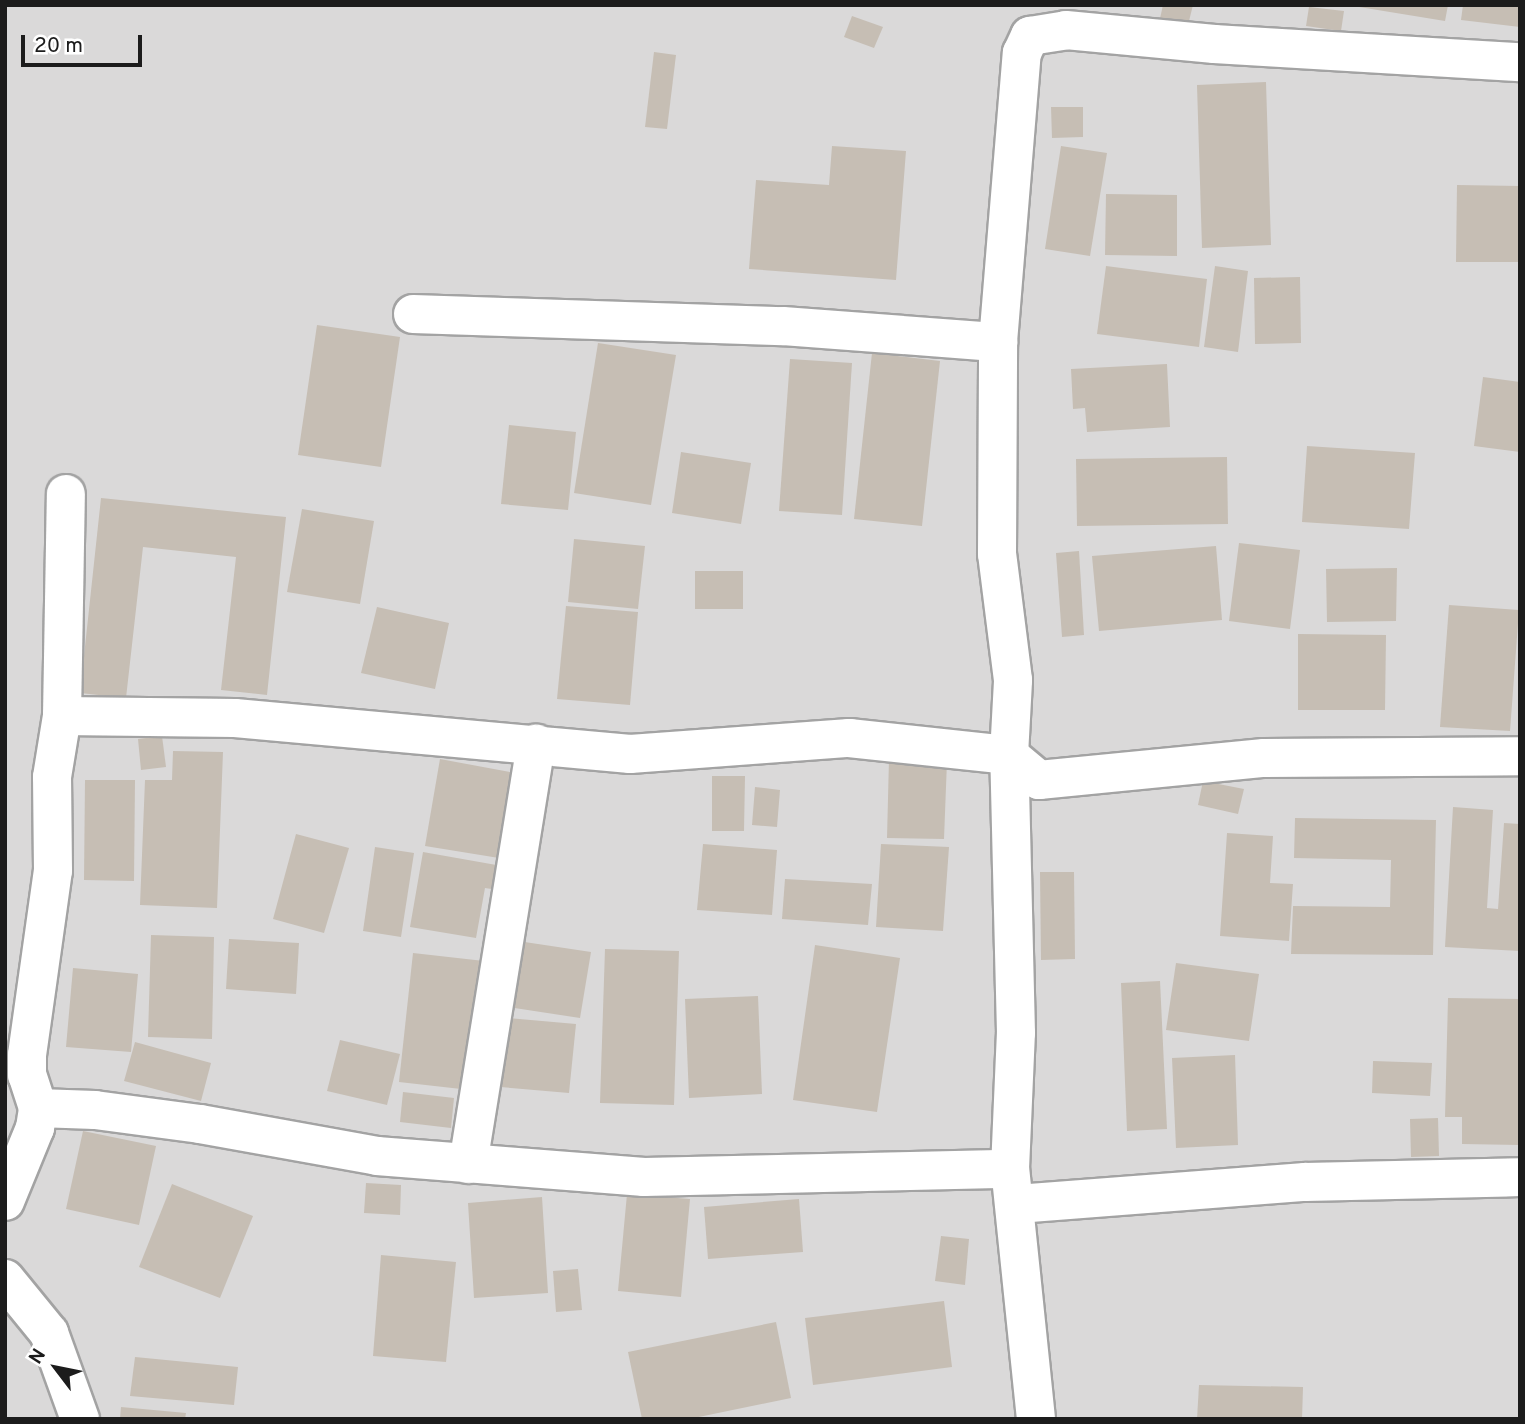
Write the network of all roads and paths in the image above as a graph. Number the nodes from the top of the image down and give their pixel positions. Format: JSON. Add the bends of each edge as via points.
{"nodes":[{"id":1,"x":1520,"y":62,"type":"edge"},
{"id":2,"x":414,"y":314,"type":"dead end"},
{"id":3,"x":998,"y":342,"type":"junction"},
{"id":4,"x":66,"y":494,"type":"dead end"},
{"id":5,"x":62,"y":716,"type":"junction"},
{"id":6,"x":536,"y":743,"type":"junction"},
{"id":7,"x":1009,"y":755,"type":"junction"},
{"id":8,"x":1520,"y":756,"type":"edge"},
{"id":9,"x":38,"y":1108,"type":"junction"},
{"id":10,"x":468,"y":1164,"type":"junction"},
{"id":11,"x":1520,"y":1177,"type":"edge"},
{"id":12,"x":1014,"y":1186,"type":"junction"},
{"id":13,"x":5,"y":1201,"type":"edge"},
{"id":14,"x":5,"y":1279,"type":"edge"},
{"id":15,"x":80,"y":1419,"type":"edge"},
{"id":16,"x":1036,"y":1419,"type":"edge"}],
"edges":[{"from":1,"to":3,"type":"street","via":[[1214,44],[1066,30],[1030,36],[1022,54]]},
{"from":2,"to":3,"type":"street","via":[[783,326]]},
{"from":3,"to":7,"type":"street","via":[[998,554],[1013,680]]},
{"from":4,"to":5,"type":"street"},
{"from":5,"to":6,"type":"street","via":[[235,719]]},
{"from":5,"to":9,"type":"street","via":[[52,777],[52,871],[27,1055],[27,1075]]},
{"from":6,"to":7,"type":"street","via":[[629,754],[849,738]]},
{"from":6,"to":10,"type":"street"},
{"from":7,"to":8,"type":"street","via":[[1039,780],[1264,758]]},
{"from":7,"to":12,"type":"street","via":[[1016,1033]]},
{"from":9,"to":10,"type":"street","via":[[96,1110],[377,1156]]},
{"from":9,"to":13,"type":"street","via":[[35,1128]]},
{"from":10,"to":12,"type":"street","via":[[644,1177]]},
{"from":11,"to":12,"type":"street"},
{"from":12,"to":16,"type":"street"},
{"from":14,"to":15,"type":"street","via":[[49,1333]]}]}
